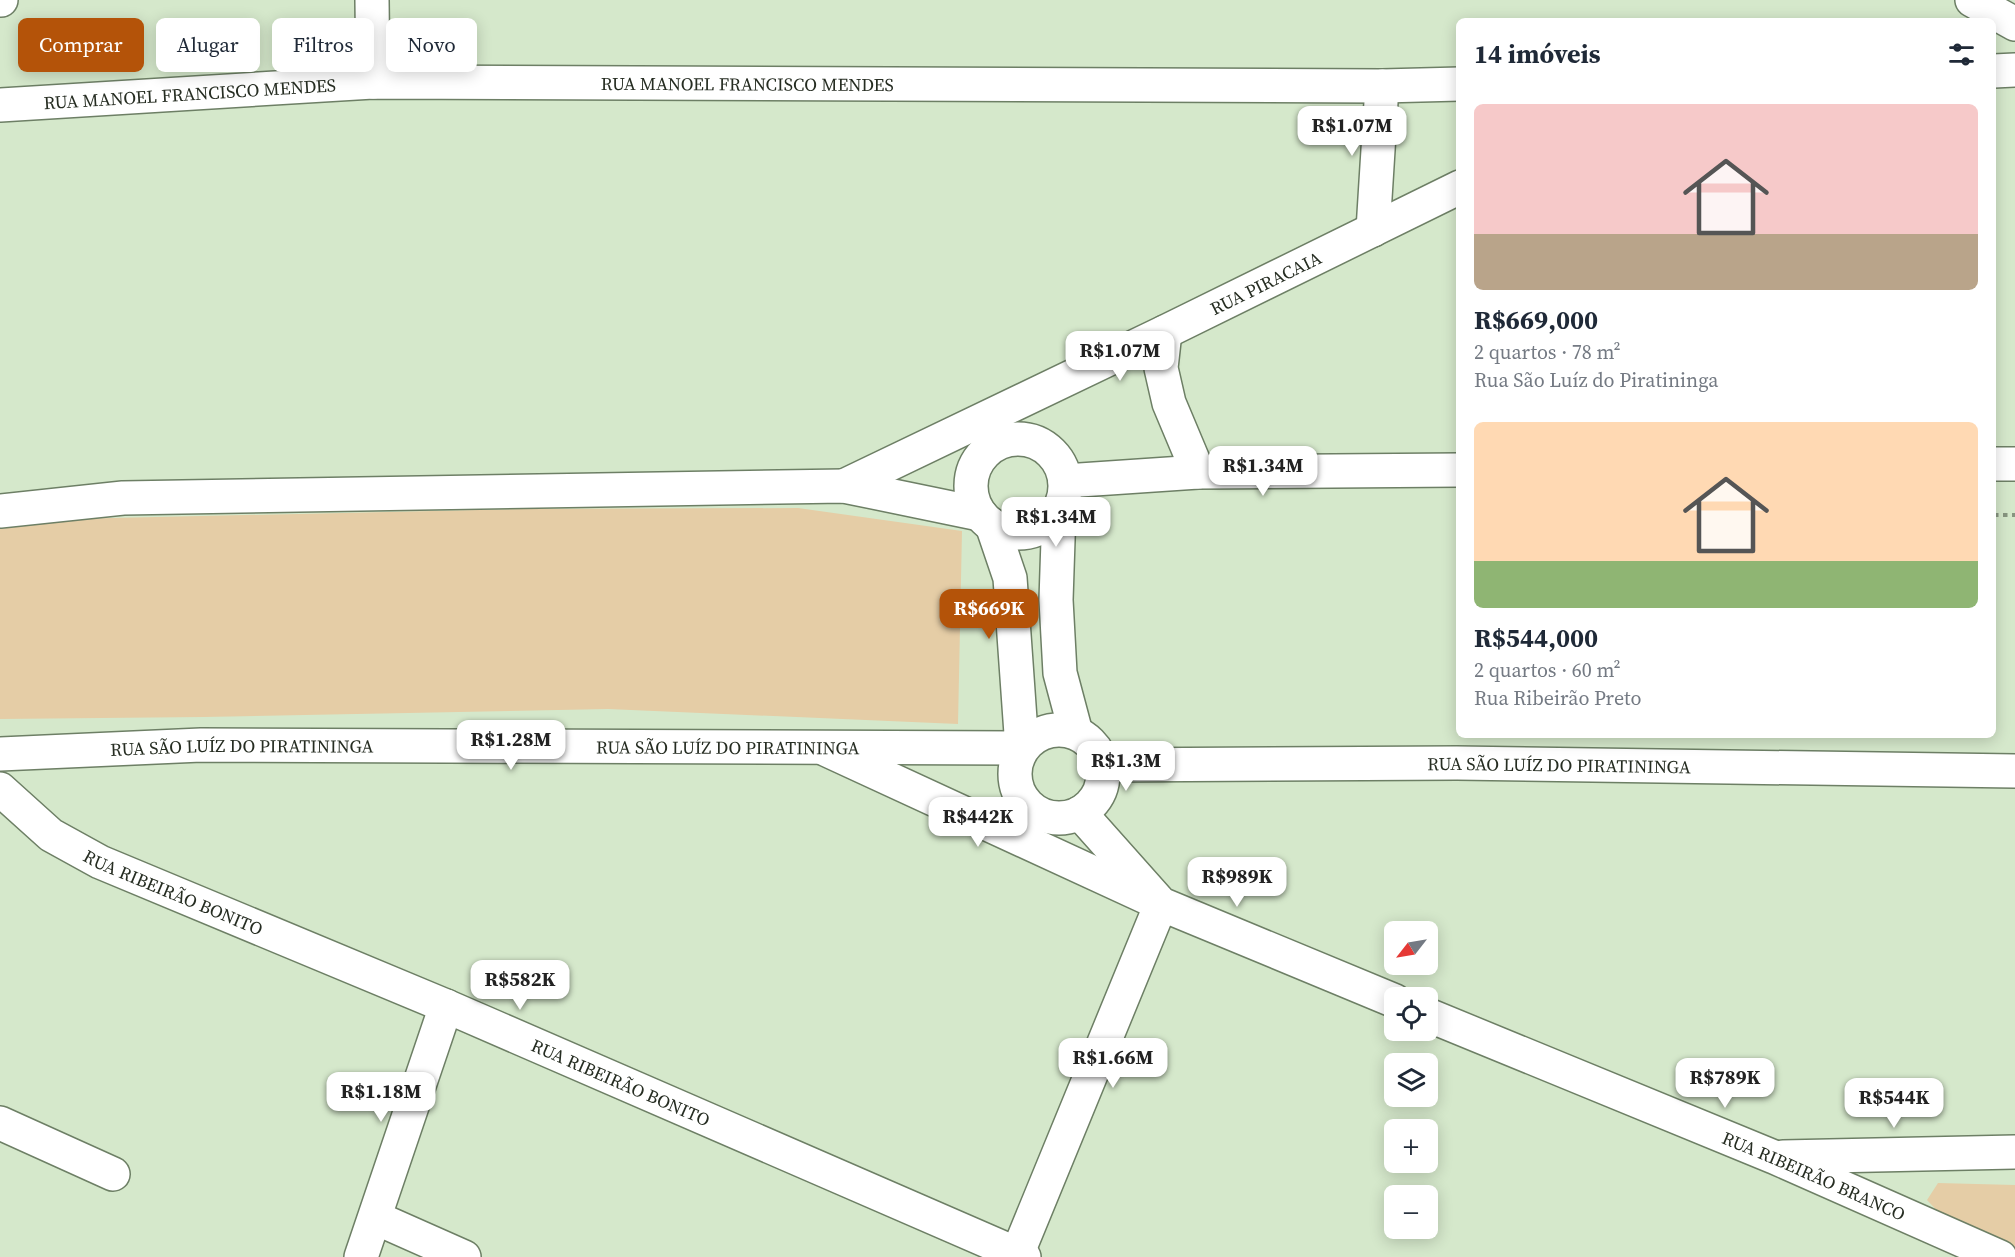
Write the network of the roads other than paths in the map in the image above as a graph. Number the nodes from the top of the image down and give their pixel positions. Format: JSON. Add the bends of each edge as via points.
{"nodes":[{"id":1,"x":372,"y":0,"type":"edge"},
{"id":2,"x":1972,"y":0,"type":"edge"},
{"id":3,"x":2015,"y":24,"type":"edge"},
{"id":4,"x":2015,"y":70,"type":"edge"},
{"id":5,"x":1996,"y":71,"type":"edge"},
{"id":6,"x":373,"y":82,"type":"junction"},
{"id":7,"x":1456,"y":84,"type":"edge"},
{"id":8,"x":1382,"y":86,"type":"junction"},
{"id":9,"x":0,"y":105,"type":"edge"},
{"id":10,"x":1456,"y":189,"type":"edge"},
{"id":11,"x":1373,"y":230,"type":"junction"},
{"id":12,"x":1165,"y":333,"type":"junction"},
{"id":13,"x":1996,"y":464,"type":"edge"},
{"id":14,"x":2015,"y":464,"type":"edge"},
{"id":15,"x":1456,"y":470,"type":"edge"},
{"id":16,"x":1198,"y":472,"type":"junction"},
{"id":17,"x":843,"y":486,"type":"junction"},
{"id":18,"x":1062,"y":496,"type":"junction"},
{"id":19,"x":0,"y":512,"type":"edge"},
{"id":20,"x":986,"y":520,"type":"junction"},
{"id":21,"x":1077,"y":733,"type":"junction"},
{"id":22,"x":817,"y":746,"type":"junction"},
{"id":23,"x":1022,"y":748,"type":"junction"},
{"id":24,"x":0,"y":754,"type":"edge"},
{"id":25,"x":1103,"y":765,"type":"junction"},
{"id":26,"x":2015,"y":771,"type":"edge"},
{"id":27,"x":0,"y":789,"type":"edge"},
{"id":28,"x":1080,"y":813,"type":"junction"},
{"id":29,"x":1161,"y":904,"type":"junction"},
{"id":30,"x":1384,"y":996,"type":"edge"},
{"id":31,"x":446,"y":1006,"type":"junction"},
{"id":32,"x":1438,"y":1019,"type":"edge"},
{"id":33,"x":0,"y":1123,"type":"edge"},
{"id":34,"x":2015,"y":1152,"type":"edge"},
{"id":35,"x":1773,"y":1157,"type":"junction"},
{"id":36,"x":113,"y":1174,"type":"dead end"},
{"id":37,"x":376,"y":1218,"type":"junction"},
{"id":38,"x":1019,"y":1256,"type":"edge"},
{"id":39,"x":362,"y":1257,"type":"edge"},
{"id":40,"x":464,"y":1257,"type":"edge"},
{"id":41,"x":2000,"y":1257,"type":"edge"}],
"edges":[{"from":1,"to":6,"type":"street"},
{"from":2,"to":3,"type":"street"},
{"from":4,"to":5,"type":"street"},
{"from":6,"to":8,"type":"street","name":"RUA MANOEL FRANCISCO MENDES"},
{"from":6,"to":9,"type":"street","name":"RUA MANOEL FRANCISCO MENDES"},
{"from":7,"to":8,"type":"street","name":"RUA MANOEL FRANCISCO MENDES"},
{"from":8,"to":11,"type":"street"},
{"from":10,"to":11,"type":"street","name":"RUA PIRACAIA"},
{"from":11,"to":12,"type":"street","name":"RUA PIRACAIA"},
{"from":12,"to":16,"type":"street","via":[[1161,368],[1169,403]]},
{"from":12,"to":17,"type":"street","name":"RUA PIRACAIA"},
{"from":13,"to":14,"type":"street"},
{"from":15,"to":16,"type":"street"},
{"from":16,"to":18,"type":"street"},
{"from":17,"to":19,"type":"street","via":[[123,498]]},
{"from":17,"to":20,"type":"street"},
{"from":18,"to":20,"type":"street","via":[[1049,522],[1036,530],[1006,532]]},
{"from":18,"to":20,"type":"street","via":[[1061,465],[1052,453],[1024,439],[1008,440],[982,456],[975,470],[973,500]]},
{"from":18,"to":21,"type":"street","via":[[1056,600],[1060,674]]},
{"from":20,"to":23,"type":"street","via":[[1010,578]]},
{"from":21,"to":23,"type":"street","via":[[1047,731]]},
{"from":21,"to":25,"type":"street","via":[[1098,751]]},
{"from":22,"to":23,"type":"street","name":"RUA SÃO LUÍZ DO PIRATININGA"},
{"from":22,"to":24,"type":"street","name":"RUA SÃO LUÍZ DO PIRATININGA","via":[[201,745]]},
{"from":22,"to":29,"type":"street"},
{"from":23,"to":28,"type":"street","via":[[1014,777],[1026,805],[1053,818]]},
{"from":25,"to":26,"type":"street","name":"RUA SÃO LUÍZ DO PIRATININGA","via":[[1457,762]]},
{"from":25,"to":28,"type":"street","via":[[1100,793]]},
{"from":27,"to":31,"type":"street","name":"RUA RIBEIRÃO BONITO","via":[[51,835],[100,862]]},
{"from":28,"to":29,"type":"street"},
{"from":29,"to":30,"type":"street"},
{"from":29,"to":38,"type":"street"},
{"from":31,"to":37,"type":"street"},
{"from":31,"to":38,"type":"street","name":"RUA RIBEIRÃO BONITO"},
{"from":32,"to":35,"type":"street","name":"RUA RIBEIRÃO BRANCO"},
{"from":33,"to":36,"type":"street"},
{"from":34,"to":35,"type":"street"},
{"from":35,"to":41,"type":"street","name":"RUA RIBEIRÃO BRANCO"},
{"from":37,"to":39,"type":"street"},
{"from":37,"to":40,"type":"street"}]}
